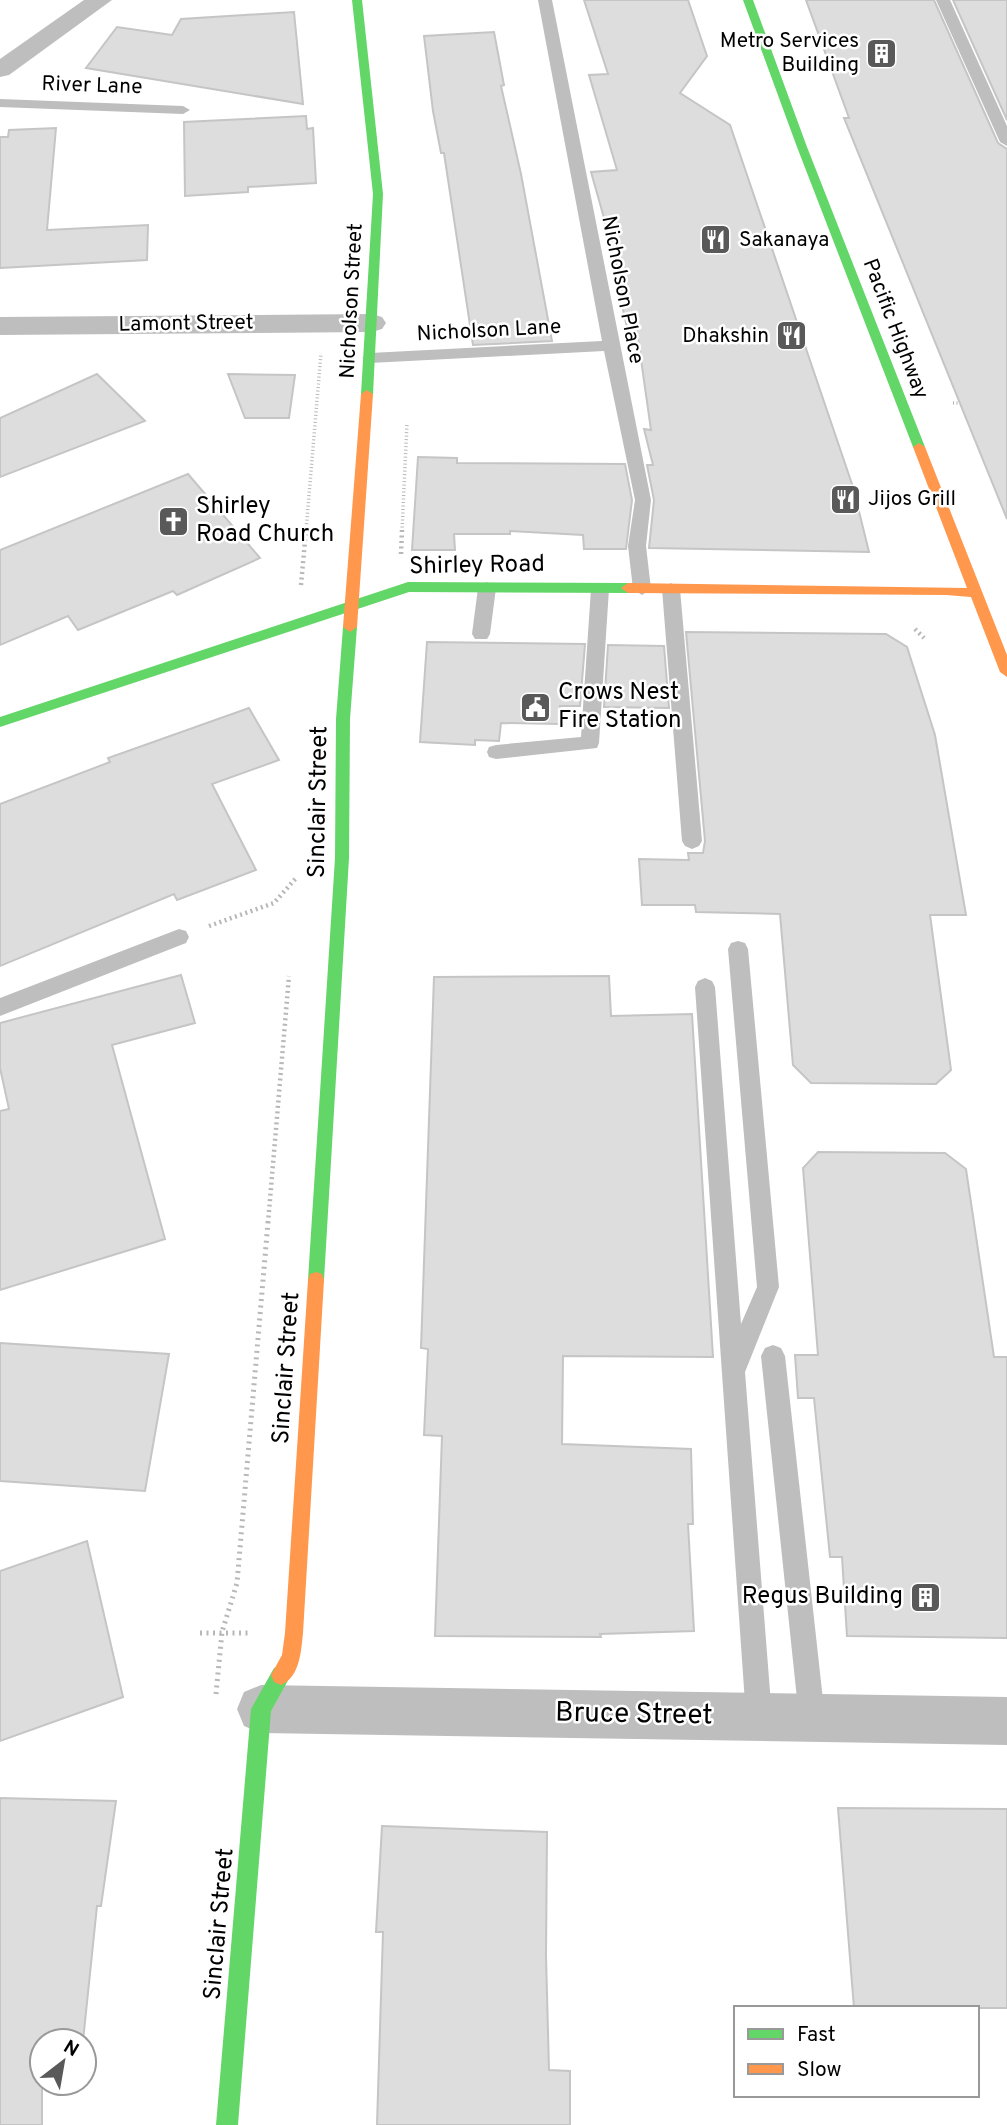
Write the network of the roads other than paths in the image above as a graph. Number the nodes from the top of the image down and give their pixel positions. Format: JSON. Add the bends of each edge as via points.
{"nodes":[{"id":1,"x":100,"y":0,"type":"edge"},
{"id":2,"x":357,"y":0,"type":"edge"},
{"id":3,"x":545,"y":0,"type":"edge"},
{"id":4,"x":748,"y":0,"type":"edge"},
{"id":5,"x":943,"y":0,"type":"edge"},
{"id":6,"x":0,"y":70,"type":"edge"},
{"id":7,"x":0,"y":103,"type":"edge"},
{"id":8,"x":183,"y":110,"type":"dead end"},
{"id":9,"x":1007,"y":142,"type":"edge"},
{"id":10,"x":372,"y":323,"type":"junction"},
{"id":11,"x":0,"y":326,"type":"edge"},
{"id":12,"x":611,"y":346,"type":"junction"},
{"id":13,"x":370,"y":358,"type":"junction"},
{"id":14,"x":488,"y":588,"type":"junction"},
{"id":15,"x":600,"y":589,"type":"junction"},
{"id":16,"x":642,"y":589,"type":"junction"},
{"id":17,"x":671,"y":589,"type":"junction"},
{"id":18,"x":975,"y":593,"type":"junction"},
{"id":19,"x":999,"y":600,"type":"dead end"},
{"id":20,"x":352,"y":604,"type":"junction"},
{"id":21,"x":481,"y":634,"type":"dead end"},
{"id":22,"x":1007,"y":672,"type":"edge"},
{"id":23,"x":0,"y":722,"type":"edge"},
{"id":24,"x":496,"y":752,"type":"dead end"},
{"id":25,"x":692,"y":841,"type":"dead end"},
{"id":26,"x":179,"y":937,"type":"road end"},
{"id":27,"x":738,"y":949,"type":"dead end"},
{"id":28,"x":705,"y":987,"type":"dead end"},
{"id":29,"x":0,"y":1007,"type":"edge"},
{"id":30,"x":773,"y":1356,"type":"dead end"},
{"id":31,"x":734,"y":1371,"type":"junction"},
{"id":32,"x":261,"y":1709,"type":"junction"},
{"id":33,"x":759,"y":1717,"type":"junction"},
{"id":34,"x":812,"y":1718,"type":"junction"},
{"id":35,"x":1007,"y":1721,"type":"edge"},
{"id":36,"x":227,"y":2125,"type":"edge"}],
"edges":[{"from":1,"to":6,"type":"street"},
{"from":2,"to":10,"type":"street","name":"Nicholson Street","via":[[379,194]]},
{"from":3,"to":12,"type":"lane","name":"Nicholson Place"},
{"from":4,"to":18,"type":"street","name":"Pacific Highway"},
{"from":5,"to":9,"type":"lane"},
{"from":7,"to":8,"type":"lane","name":"River Lane"},
{"from":10,"to":11,"type":"street","name":"Lamont Street"},
{"from":10,"to":13,"type":"street","name":"Nicholson Street"},
{"from":12,"to":13,"type":"lane","name":"Nicholson Lane"},
{"from":12,"to":16,"type":"lane","name":"Nicholson Place","via":[[643,500],[637,546]]},
{"from":13,"to":20,"type":"street","name":"Nicholson Street"},
{"from":14,"to":15,"type":"street","name":"Shirley Road"},
{"from":14,"to":20,"type":"street","name":"Shirley Road","via":[[408,587]]},
{"from":14,"to":21,"type":"lane"},
{"from":15,"to":16,"type":"street","name":"Shirley Road"},
{"from":15,"to":24,"type":"lane","via":[[590,743]]},
{"from":16,"to":17,"type":"street","name":"Shirley Road"},
{"from":17,"to":18,"type":"street","name":"Shirley Road"},
{"from":17,"to":25,"type":"lane"},
{"from":18,"to":19,"type":"street","name":"Shirley Road"},
{"from":18,"to":22,"type":"street","name":"Pacific Highway"},
{"from":20,"to":23,"type":"street","name":"Shirley Road"},
{"from":20,"to":32,"type":"street","name":"Sinclair Street","via":[[342,731],[342,858],[294,1633],[291,1658]]},
{"from":26,"to":29,"type":"lane"},
{"from":27,"to":31,"type":"lane","via":[[768,1287]]},
{"from":28,"to":31,"type":"lane"},
{"from":30,"to":34,"type":"lane"},
{"from":31,"to":33,"type":"lane"},
{"from":32,"to":33,"type":"street","name":"Bruce Street"},
{"from":32,"to":36,"type":"street","name":"Sinclair Street"},
{"from":33,"to":34,"type":"street","name":"Bruce Street"},
{"from":34,"to":35,"type":"street","name":"Bruce Street"}]}
